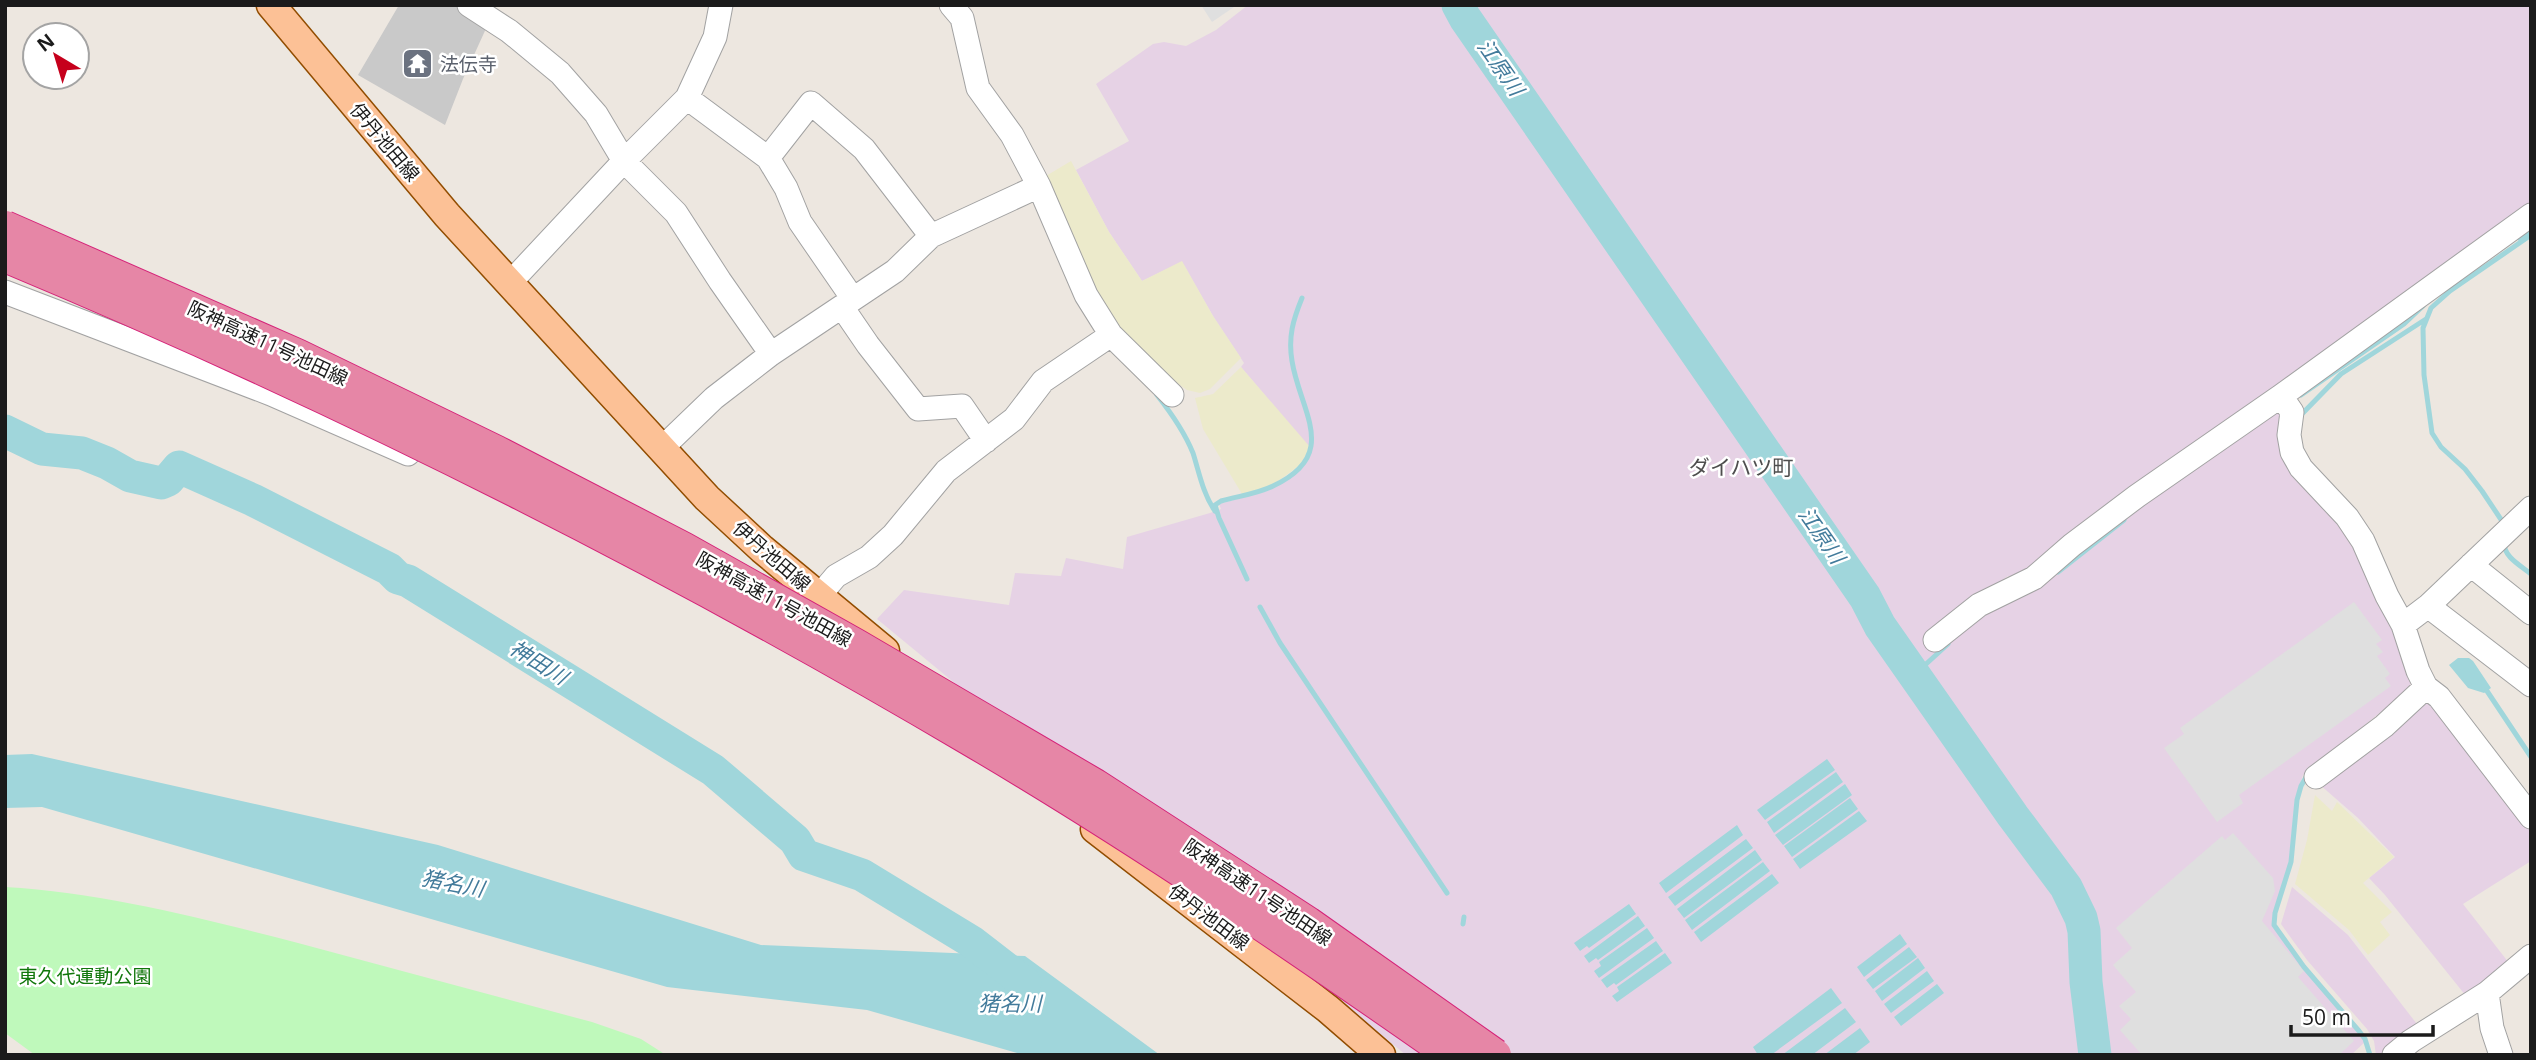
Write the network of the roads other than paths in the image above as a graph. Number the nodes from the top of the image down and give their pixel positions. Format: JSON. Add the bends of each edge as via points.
{"nodes":[{"id":1,"x":271,"y":5,"type":"edge"},
{"id":2,"x":469,"y":5,"type":"edge"},
{"id":3,"x":721,"y":5,"type":"edge"},
{"id":4,"x":960,"y":9,"type":"edge"},
{"id":5,"x":687,"y":98,"type":"junction"},
{"id":6,"x":768,"y":158,"type":"junction"},
{"id":7,"x":624,"y":161,"type":"junction"},
{"id":8,"x":1039,"y":186,"type":"junction"},
{"id":9,"x":2531,"y":215,"type":"edge"},
{"id":10,"x":5,"y":227,"type":"edge"},
{"id":11,"x":932,"y":236,"type":"junction"},
{"id":12,"x":5,"y":256,"type":"edge"},
{"id":13,"x":5,"y":271,"type":"edge"},
{"id":14,"x":509,"y":284,"type":"junction"},
{"id":15,"x":5,"y":292,"type":"edge"},
{"id":16,"x":847,"y":303,"type":"junction"},
{"id":17,"x":1111,"y":335,"type":"junction"},
{"id":18,"x":771,"y":354,"type":"junction"},
{"id":19,"x":1172,"y":395,"type":"dead end"},
{"id":20,"x":2285,"y":402,"type":"junction"},
{"id":21,"x":986,"y":441,"type":"junction"},
{"id":22,"x":661,"y":449,"type":"junction"},
{"id":23,"x":2531,"y":508,"type":"edge"},
{"id":24,"x":2471,"y":565,"type":"junction"},
{"id":25,"x":819,"y":596,"type":"junction"},
{"id":26,"x":2428,"y":606,"type":"junction"},
{"id":27,"x":2531,"y":613,"type":"edge"},
{"id":28,"x":734,"y":614,"type":"junction"},
{"id":29,"x":2403,"y":625,"type":"junction"},
{"id":30,"x":1935,"y":640,"type":"dead end"},
{"id":31,"x":905,"y":666,"type":"junction"},
{"id":32,"x":2531,"y":685,"type":"edge"},
{"id":33,"x":2426,"y":687,"type":"junction"},
{"id":34,"x":2316,"y":777,"type":"dead end"},
{"id":35,"x":2531,"y":817,"type":"edge"},
{"id":36,"x":2531,"y":956,"type":"edge"},
{"id":37,"x":2487,"y":993,"type":"junction"},
{"id":38,"x":1381,"y":1055,"type":"edge"},
{"id":39,"x":1451,"y":1055,"type":"edge"},
{"id":40,"x":1495,"y":1055,"type":"edge"},
{"id":41,"x":2394,"y":1055,"type":"edge"},
{"id":42,"x":2501,"y":1055,"type":"edge"}],
"edges":[{"from":1,"to":14,"type":"main road","name":"伊丹池田線"},
{"from":2,"to":7,"type":"street","via":[[560,73],[596,114]]},
{"from":3,"to":5,"type":"street","via":[[715,37]]},
{"from":4,"to":8,"type":"street","via":[[978,88],[1012,135]]},
{"from":5,"to":6,"type":"street"},
{"from":5,"to":7,"type":"street"},
{"from":6,"to":11,"type":"street","via":[[811,103],[864,149]]},
{"from":6,"to":16,"type":"street"},
{"from":7,"to":14,"type":"street"},
{"from":7,"to":18,"type":"street","via":[[676,213]]},
{"from":8,"to":11,"type":"street"},
{"from":8,"to":17,"type":"street","via":[[1086,295]]},
{"from":9,"to":20,"type":"street"},
{"from":10,"to":40,"type":"highway","name":"阪神高速11号池田線","bridge":true,"via":[[297,355],[683,548],[1095,785],[1308,923]]},
{"from":11,"to":16,"type":"street","via":[[895,271]]},
{"from":12,"to":39,"type":"highway","name":"阪神高速11号池田線","bridge":true,"via":[[286,379],[484,474],[672,572],[949,727],[1081,807],[1288,941]]},
{"from":13,"to":28,"type":"street","via":[[284,379],[447,458],[554,478],[660,537]]},
{"from":14,"to":22,"type":"main road","name":"伊丹池田線"},
{"from":15,"to":28,"type":"street","via":[[271,394],[444,470]]},
{"from":16,"to":18,"type":"street"},
{"from":16,"to":21,"type":"street","via":[[868,345],[918,409],[962,405]]},
{"from":17,"to":19,"type":"street"},
{"from":17,"to":21,"type":"street","via":[[1043,381],[1014,419]]},
{"from":18,"to":22,"type":"street","via":[[714,398]]},
{"from":20,"to":29,"type":"street","via":[[2291,412],[2292,452],[2363,541]]},
{"from":20,"to":30,"type":"street","via":[[2137,496],[2034,579],[1979,605]]},
{"from":21,"to":25,"type":"street","via":[[946,471],[894,535],[869,557],[836,576]]},
{"from":22,"to":25,"type":"main road","name":"伊丹池田線","via":[[715,505]]},
{"from":23,"to":24,"type":"street"},
{"from":24,"to":26,"type":"street"},
{"from":24,"to":27,"type":"street"},
{"from":25,"to":31,"type":"main road","name":"伊丹池田線"},
{"from":26,"to":29,"type":"street"},
{"from":26,"to":32,"type":"street"},
{"from":28,"to":31,"type":"street","via":[[857,686],[877,687]]},
{"from":29,"to":33,"type":"street"},
{"from":31,"to":38,"type":"main road","name":"伊丹池田線","via":[[1122,852],[1328,1009]]},
{"from":33,"to":34,"type":"street","via":[[2384,726]]},
{"from":33,"to":35,"type":"street","via":[[2439,697]]},
{"from":36,"to":37,"type":"street"},
{"from":37,"to":41,"type":"street"},
{"from":37,"to":42,"type":"street"}]}
